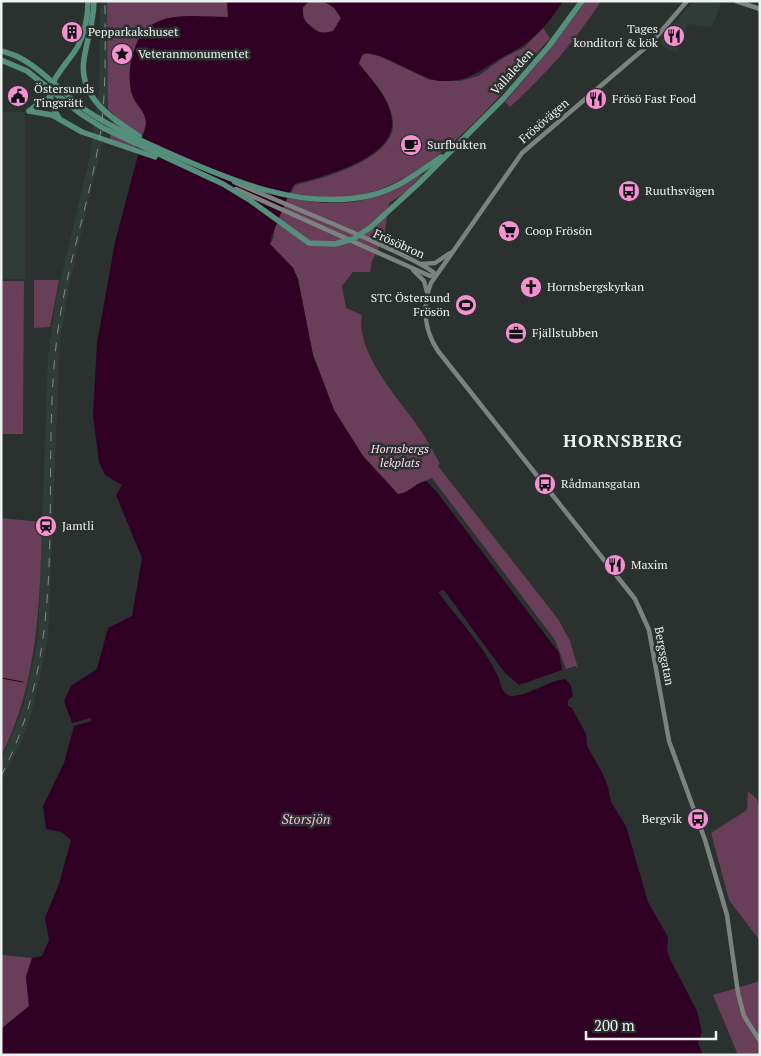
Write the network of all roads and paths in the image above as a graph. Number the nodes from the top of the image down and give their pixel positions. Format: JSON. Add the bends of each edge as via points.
{"nodes":[{"id":1,"x":94,"y":1,"type":"edge"},
{"id":2,"x":582,"y":1,"type":"edge"},
{"id":3,"x":686,"y":1,"type":"edge"},
{"id":4,"x":736,"y":1,"type":"edge"},
{"id":5,"x":88,"y":3,"type":"edge"},
{"id":6,"x":760,"y":9,"type":"edge"},
{"id":7,"x":1,"y":51,"type":"edge"},
{"id":8,"x":1,"y":60,"type":"edge"},
{"id":9,"x":50,"y":96,"type":"junction"},
{"id":10,"x":66,"y":124,"type":"junction"},
{"id":11,"x":155,"y":147,"type":"junction"},
{"id":12,"x":451,"y":150,"type":"junction"},
{"id":13,"x":183,"y":166,"type":"junction"},
{"id":14,"x":222,"y":177,"type":"junction"},
{"id":15,"x":223,"y":184,"type":"junction"},
{"id":16,"x":324,"y":199,"type":"joint"},
{"id":17,"x":335,"y":244,"type":"joint"},
{"id":18,"x":453,"y":251,"type":"junction"},
{"id":19,"x":418,"y":263,"type":"junction"},
{"id":20,"x":408,"y":266,"type":"junction"},
{"id":21,"x":436,"y":275,"type":"junction"},
{"id":22,"x":427,"y":293,"type":"junction"},
{"id":23,"x":760,"y":1041,"type":"edge"}],
"edges":[{"from":1,"to":11,"type":"main road","via":[[84,65],[87,88],[100,107]]},
{"from":2,"to":12,"type":"main road","name":"Vallaleden","via":[[549,46],[503,99]]},
{"from":3,"to":18,"type":"street","name":"Frösövägen","via":[[652,42],[522,153]]},
{"from":4,"to":6,"type":"street"},
{"from":5,"to":9,"type":"main road","via":[[82,37],[54,79]]},
{"from":7,"to":11,"type":"main road","name":"Frösöbron","via":[[26,61],[96,117]]},
{"from":8,"to":13,"type":"main road","name":"Frösöbron","via":[[27,71],[103,128]]},
{"from":9,"to":10,"type":"main road","via":[[56,114]]},
{"from":9,"to":10,"type":"main road","via":[[44,105],[29,111],[52,114]]},
{"from":10,"to":13,"type":"main road"},
{"from":11,"to":14,"type":"main road","name":"Frösöbron"},
{"from":12,"to":16,"type":"main road","name":"Vallaleden","via":[[409,179],[381,192],[349,199]]},
{"from":12,"to":17,"type":"main road","name":"Vallaleden","via":[[371,227],[353,239]]},
{"from":13,"to":15,"type":"main road","name":"Frösöbron"},
{"from":14,"to":16,"type":"main road","name":"Frösöbron","via":[[272,191]]},
{"from":14,"to":19,"type":"street","name":"Frösöbron"},
{"from":15,"to":17,"type":"main road","name":"Frösöbron","via":[[309,243]]},
{"from":15,"to":20,"type":"street","name":"Frösöbron"},
{"from":18,"to":19,"type":"street","via":[[436,263]]},
{"from":18,"to":21,"type":"street","name":"Frösövägen"},
{"from":19,"to":21,"type":"street","name":"Frösöbron"},
{"from":20,"to":21,"type":"street","name":"Frösöbron","via":[[430,276]]},
{"from":20,"to":22,"type":"street","via":[[421,277]]},
{"from":21,"to":22,"type":"street","name":"Bergsgatan"},
{"from":22,"to":23,"type":"street","name":"Bergsgatan","via":[[425,320],[436,349],[631,594],[648,624],[669,741],[710,854],[727,915],[744,1016]]}]}
